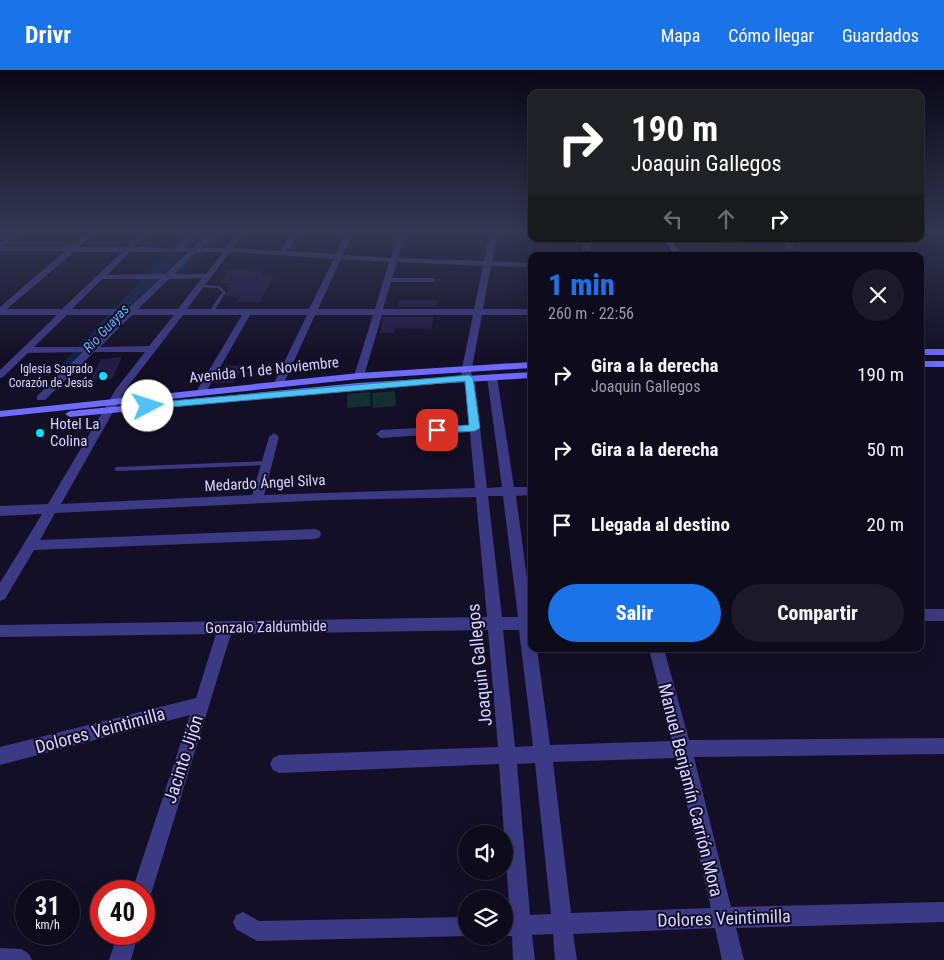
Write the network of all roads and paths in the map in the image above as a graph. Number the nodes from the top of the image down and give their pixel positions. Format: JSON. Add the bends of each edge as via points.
{"nodes":[{"id":1,"x":44,"y":274,"type":"edge"},
{"id":2,"x":104,"y":274,"type":"edge"},
{"id":3,"x":169,"y":274,"type":"edge"},
{"id":4,"x":210,"y":274,"type":"edge"},
{"id":5,"x":330,"y":274,"type":"edge"},
{"id":6,"x":389,"y":274,"type":"edge"},
{"id":7,"x":485,"y":274,"type":"edge"},
{"id":8,"x":208,"y":276,"type":"junction"},
{"id":9,"x":100,"y":277,"type":"junction"},
{"id":10,"x":388,"y":280,"type":"junction"},
{"id":11,"x":432,"y":280,"type":"dead end"},
{"id":12,"x":201,"y":286,"type":"junction"},
{"id":13,"x":0,"y":312,"type":"edge"},
{"id":14,"x":65,"y":312,"type":"junction"},
{"id":15,"x":182,"y":312,"type":"junction"},
{"id":16,"x":211,"y":312,"type":"junction"},
{"id":17,"x":528,"y":312,"type":"edge"},
{"id":18,"x":247,"y":313,"type":"junction"},
{"id":19,"x":312,"y":313,"type":"junction"},
{"id":20,"x":376,"y":313,"type":"junction"},
{"id":21,"x":478,"y":313,"type":"junction"},
{"id":22,"x":152,"y":349,"type":"junction"},
{"id":23,"x":26,"y":350,"type":"junction"},
{"id":24,"x":924,"y":352,"type":"edge"},
{"id":25,"x":944,"y":352,"type":"edge"},
{"id":26,"x":924,"y":364,"type":"edge"},
{"id":27,"x":944,"y":364,"type":"edge"},
{"id":28,"x":528,"y":365,"type":"edge"},
{"id":29,"x":469,"y":372,"type":"junction"},
{"id":30,"x":0,"y":375,"type":"edge"},
{"id":31,"x":528,"y":375,"type":"edge"},
{"id":32,"x":359,"y":376,"type":"junction"},
{"id":33,"x":492,"y":377,"type":"junction"},
{"id":34,"x":279,"y":383,"type":"junction"},
{"id":35,"x":201,"y":392,"type":"junction"},
{"id":36,"x":41,"y":398,"type":"dead end"},
{"id":37,"x":113,"y":405,"type":"junction"},
{"id":38,"x":0,"y":414,"type":"edge"},
{"id":39,"x":0,"y":422,"type":"edge"},
{"id":40,"x":475,"y":428,"type":"junction"},
{"id":41,"x":381,"y":434,"type":"dead end"},
{"id":42,"x":274,"y":437,"type":"dead end"},
{"id":43,"x":267,"y":463,"type":"junction"},
{"id":44,"x":117,"y":468,"type":"dead end"},
{"id":45,"x":528,"y":491,"type":"edge"},
{"id":46,"x":509,"y":492,"type":"junction"},
{"id":47,"x":480,"y":493,"type":"junction"},
{"id":48,"x":257,"y":499,"type":"junction"},
{"id":49,"x":50,"y":509,"type":"junction"},
{"id":50,"x":0,"y":511,"type":"edge"},
{"id":51,"x":315,"y":534,"type":"dead end"},
{"id":52,"x":29,"y":545,"type":"junction"},
{"id":53,"x":0,"y":596,"type":"edge"},
{"id":54,"x":924,"y":615,"type":"edge"},
{"id":55,"x":944,"y":615,"type":"edge"},
{"id":56,"x":528,"y":623,"type":"edge"},
{"id":57,"x":496,"y":624,"type":"junction"},
{"id":58,"x":226,"y":627,"type":"junction"},
{"id":59,"x":0,"y":631,"type":"edge"},
{"id":60,"x":531,"y":652,"type":"edge"},
{"id":61,"x":657,"y":652,"type":"edge"},
{"id":62,"x":201,"y":704,"type":"junction"},
{"id":63,"x":944,"y":746,"type":"edge"},
{"id":64,"x":683,"y":749,"type":"junction"},
{"id":65,"x":543,"y":754,"type":"junction"},
{"id":66,"x":0,"y":756,"type":"edge"},
{"id":67,"x":508,"y":756,"type":"junction"},
{"id":68,"x":279,"y":764,"type":"dead end"},
{"id":69,"x":145,"y":880,"type":"edge"},
{"id":70,"x":511,"y":890,"type":"edge"},
{"id":71,"x":944,"y":912,"type":"edge"},
{"id":72,"x":723,"y":918,"type":"junction"},
{"id":73,"x":243,"y":922,"type":"dead end"},
{"id":74,"x":561,"y":924,"type":"junction"},
{"id":75,"x":513,"y":926,"type":"edge"},
{"id":76,"x":458,"y":927,"type":"edge"},
{"id":77,"x":513,"y":929,"type":"edge"},
{"id":78,"x":125,"y":945,"type":"edge"},
{"id":79,"x":0,"y":960,"type":"edge"},
{"id":80,"x":21,"y":960,"type":"edge"},
{"id":81,"x":120,"y":960,"type":"edge"},
{"id":82,"x":524,"y":960,"type":"edge"},
{"id":83,"x":566,"y":960,"type":"edge"},
{"id":84,"x":733,"y":960,"type":"edge"}],
"edges":[{"from":1,"to":13,"type":"street"},
{"from":2,"to":9,"type":"street"},
{"from":3,"to":36,"type":"street"},
{"from":4,"to":8,"type":"street"},
{"from":5,"to":19,"type":"street"},
{"from":6,"to":10,"type":"street"},
{"from":7,"to":21,"type":"street","name":"Joaquin Gallegos"},
{"from":8,"to":9,"type":"street"},
{"from":8,"to":12,"type":"street"},
{"from":9,"to":14,"type":"street"},
{"from":10,"to":11,"type":"street"},
{"from":10,"to":20,"type":"street"},
{"from":12,"to":15,"type":"street"},
{"from":12,"to":16,"type":"lane","via":[[218,287],[224,292]]},
{"from":13,"to":14,"type":"street"},
{"from":14,"to":15,"type":"street"},
{"from":14,"to":23,"type":"street"},
{"from":15,"to":16,"type":"street"},
{"from":15,"to":22,"type":"street"},
{"from":16,"to":18,"type":"street"},
{"from":17,"to":21,"type":"street"},
{"from":18,"to":19,"type":"street"},
{"from":18,"to":35,"type":"street"},
{"from":19,"to":20,"type":"street"},
{"from":19,"to":34,"type":"street"},
{"from":20,"to":21,"type":"street"},
{"from":20,"to":32,"type":"street"},
{"from":21,"to":29,"type":"street","name":"Joaquin Gallegos"},
{"from":22,"to":23,"type":"street"},
{"from":22,"to":37,"type":"street","via":[[121,389]]},
{"from":23,"to":30,"type":"street"},
{"from":24,"to":25,"type":"street"},
{"from":26,"to":27,"type":"street"},
{"from":28,"to":29,"type":"street","name":"Avenida 11 de Noviembre"},
{"from":29,"to":32,"type":"street","name":"Avenida 11 de Noviembre"},
{"from":29,"to":33,"type":"street","name":"Avenida 11 de Noviembre"},
{"from":29,"to":37,"type":"street","name":"Avenida 11 de Noviembre"},
{"from":29,"to":40,"type":"street","name":"Joaquin Gallegos"},
{"from":31,"to":33,"type":"street","name":"Avenida 11 de Noviembre"},
{"from":32,"to":34,"type":"street","name":"Avenida 11 de Noviembre"},
{"from":33,"to":46,"type":"street"},
{"from":34,"to":35,"type":"street","name":"Avenida 11 de Noviembre"},
{"from":35,"to":37,"type":"street","name":"Avenida 11 de Noviembre"},
{"from":37,"to":38,"type":"street","name":"Avenida 11 de Noviembre"},
{"from":37,"to":39,"type":"street","name":"Avenida 11 de Noviembre"},
{"from":37,"to":49,"type":"street"},
{"from":40,"to":41,"type":"street"},
{"from":40,"to":47,"type":"street","name":"Joaquin Gallegos"},
{"from":42,"to":43,"type":"street"},
{"from":43,"to":44,"type":"lane"},
{"from":43,"to":48,"type":"street"},
{"from":45,"to":46,"type":"street","name":"Medardo Ángel Silva"},
{"from":46,"to":47,"type":"street","name":"Medardo Ángel Silva"},
{"from":46,"to":56,"type":"street"},
{"from":47,"to":48,"type":"street","name":"Medardo Ángel Silva"},
{"from":47,"to":57,"type":"street","name":"Joaquin Gallegos"},
{"from":48,"to":49,"type":"street","name":"Medardo Ángel Silva"},
{"from":49,"to":50,"type":"street","name":"Medardo Ángel Silva"},
{"from":49,"to":52,"type":"street"},
{"from":51,"to":52,"type":"street"},
{"from":52,"to":53,"type":"street"},
{"from":54,"to":55,"type":"street"},
{"from":56,"to":57,"type":"street","name":"Gonzalo Zaldumbide"},
{"from":57,"to":58,"type":"street","name":"Gonzalo Zaldumbide"},
{"from":57,"to":67,"type":"street","name":"Joaquin Gallegos"},
{"from":58,"to":59,"type":"street","name":"Gonzalo Zaldumbide"},
{"from":58,"to":62,"type":"street","name":"Jacinto Jijón"},
{"from":60,"to":65,"type":"street"},
{"from":61,"to":64,"type":"street","name":"Manuel Benjamín Carrión Mora"},
{"from":62,"to":66,"type":"street","name":"Dolores Veintimilla"},
{"from":62,"to":69,"type":"street","name":"Jacinto Jijón"},
{"from":63,"to":64,"type":"street"},
{"from":64,"to":65,"type":"street"},
{"from":64,"to":72,"type":"street","name":"Manuel Benjamín Carrión Mora"},
{"from":65,"to":67,"type":"street"},
{"from":65,"to":74,"type":"street"},
{"from":67,"to":68,"type":"street"},
{"from":67,"to":70,"type":"street","name":"Joaquin Gallegos"},
{"from":71,"to":72,"type":"street","name":"Dolores Veintimilla"},
{"from":72,"to":74,"type":"street","name":"Dolores Veintimilla"},
{"from":72,"to":84,"type":"street","name":"Manuel Benjamín Carrión Mora"},
{"from":73,"to":76,"type":"street","via":[[257,931]]},
{"from":74,"to":75,"type":"street","name":"Dolores Veintimilla"},
{"from":74,"to":83,"type":"street"},
{"from":77,"to":82,"type":"street","name":"Joaquin Gallegos"},
{"from":78,"to":81,"type":"street"},
{"from":79,"to":80,"type":"street"}]}
